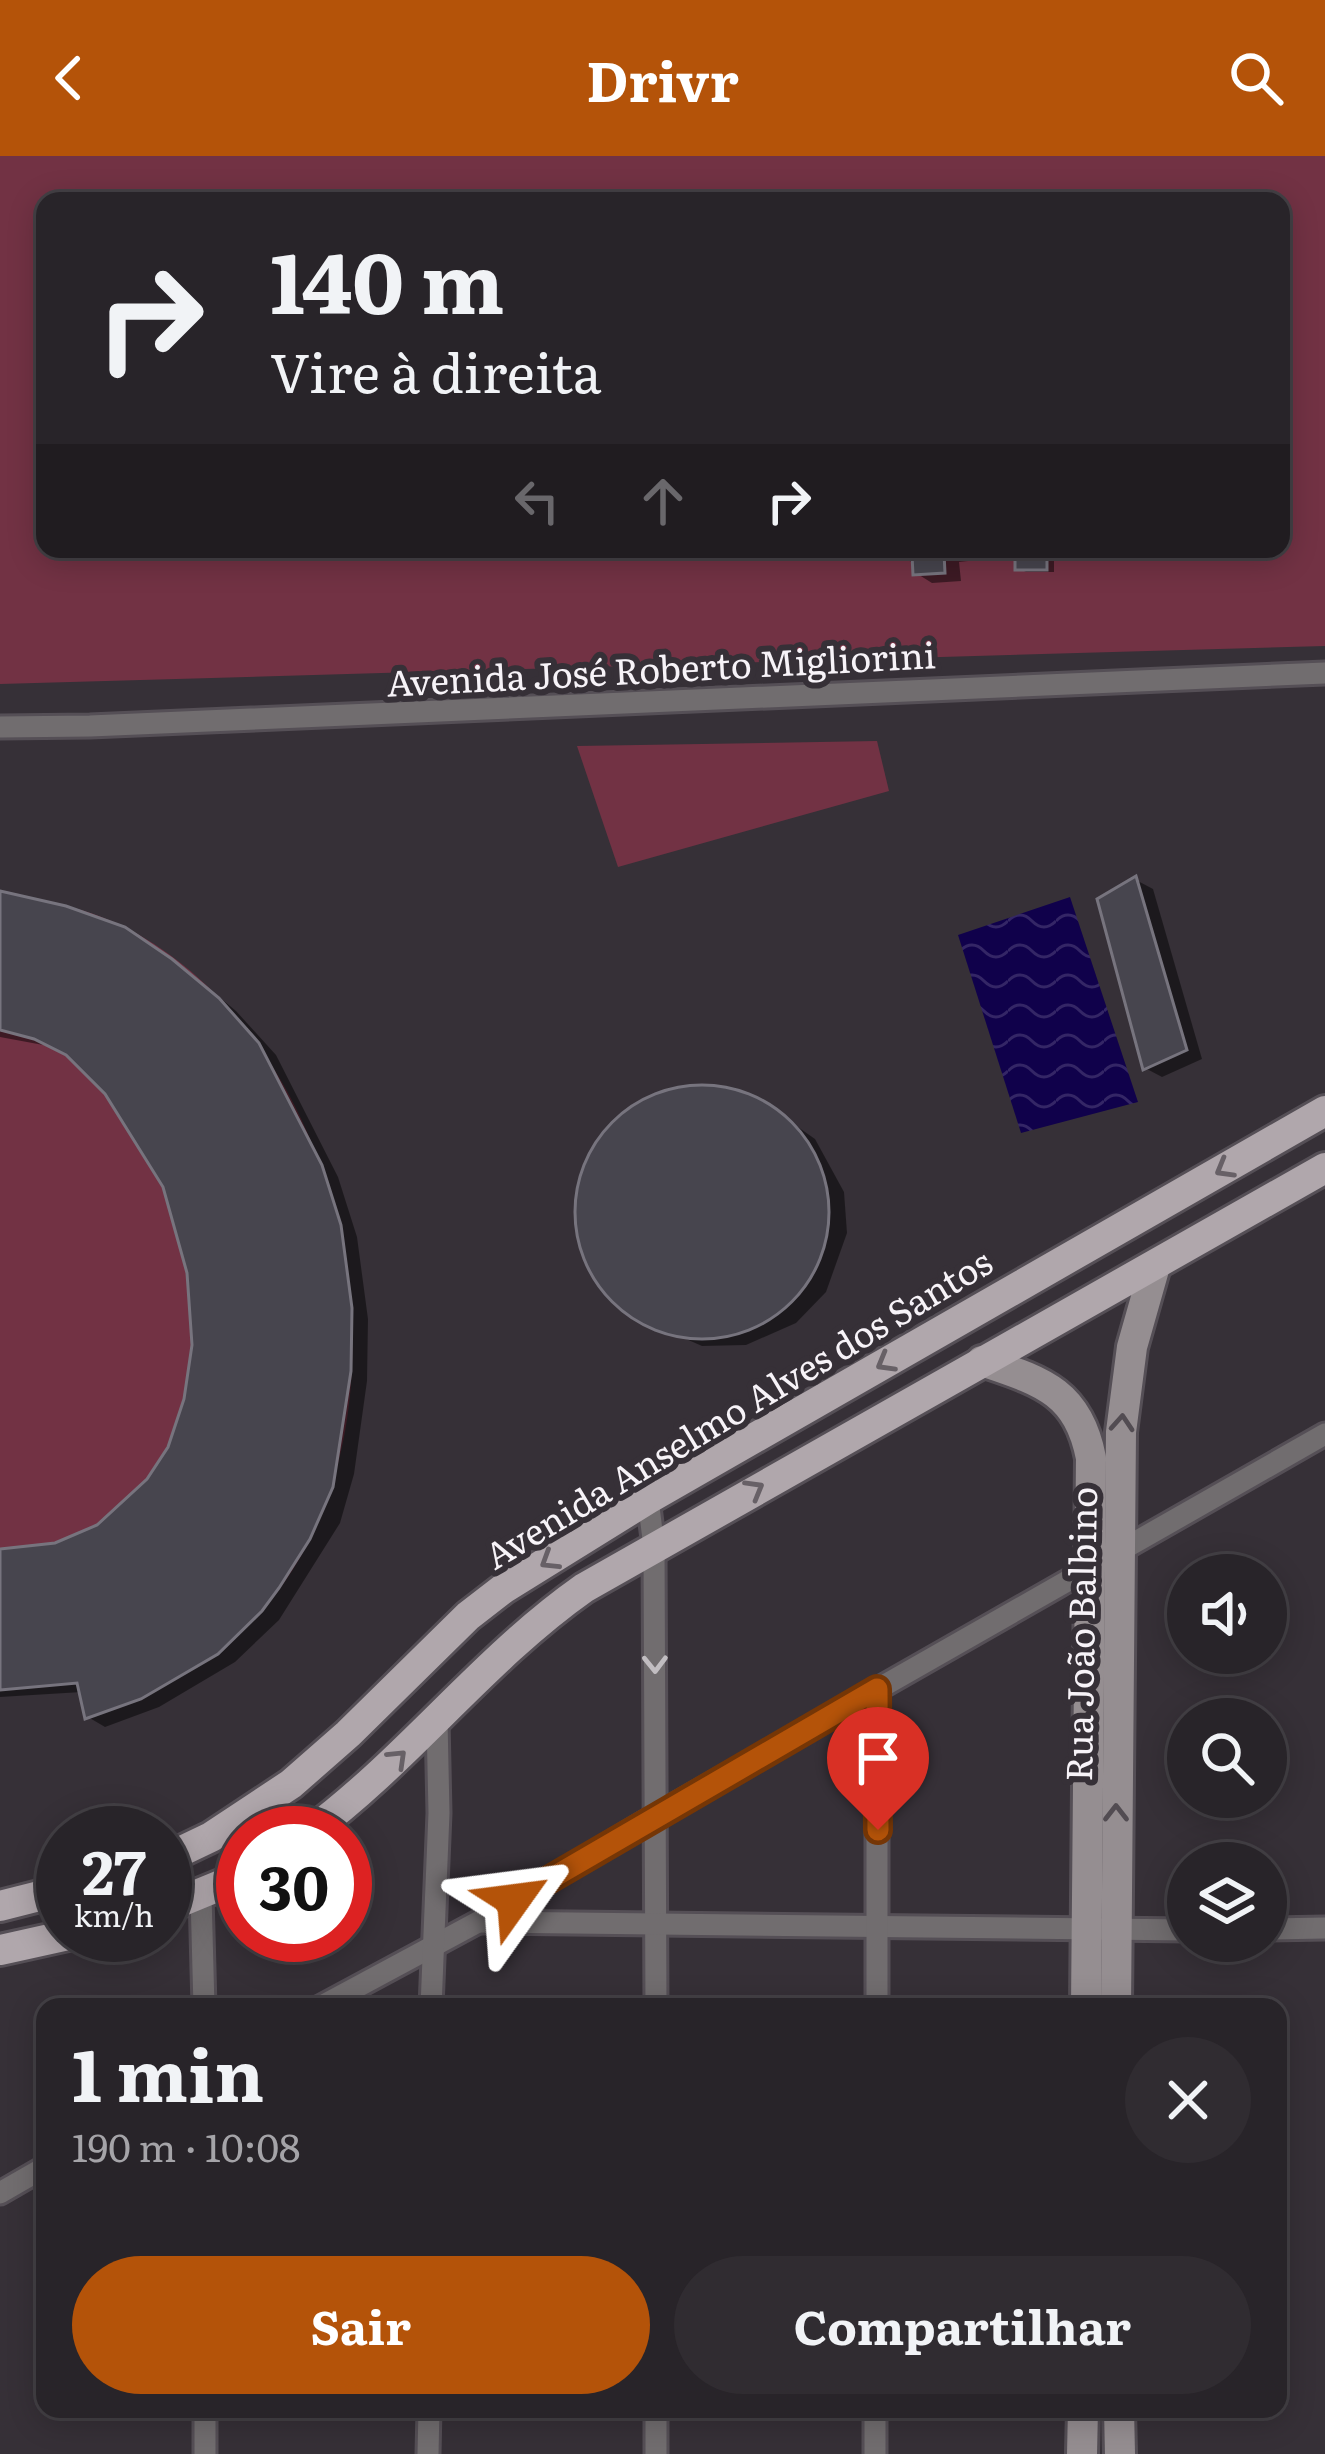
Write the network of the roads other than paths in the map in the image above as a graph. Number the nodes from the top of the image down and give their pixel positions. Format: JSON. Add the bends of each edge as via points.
{"nodes":[{"id":1,"x":1325,"y":673,"type":"edge"},
{"id":2,"x":0,"y":727,"type":"edge"},
{"id":3,"x":1325,"y":1111,"type":"edge"},
{"id":4,"x":1325,"y":1168,"type":"edge"},
{"id":5,"x":1155,"y":1266,"type":"junction"},
{"id":6,"x":982,"y":1361,"type":"junction"},
{"id":7,"x":1325,"y":1434,"type":"edge"},
{"id":8,"x":648,"y":1499,"type":"junction"},
{"id":9,"x":654,"y":1547,"type":"junction"},
{"id":10,"x":1120,"y":1549,"type":"junction"},
{"id":11,"x":1092,"y":1564,"type":"junction"},
{"id":12,"x":877,"y":1689,"type":"junction"},
{"id":13,"x":437,"y":1720,"type":"junction"},
{"id":14,"x":343,"y":1806,"type":"edge"},
{"id":15,"x":656,"y":1815,"type":"junction"},
{"id":16,"x":192,"y":1844,"type":"edge"},
{"id":17,"x":216,"y":1888,"type":"edge"},
{"id":18,"x":201,"y":1895,"type":"junction"},
{"id":19,"x":36,"y":1897,"type":"edge"},
{"id":20,"x":192,"y":1898,"type":"edge"},
{"id":21,"x":0,"y":1906,"type":"edge"},
{"id":22,"x":478,"y":1922,"type":"junction"},
{"id":23,"x":656,"y":1922,"type":"junction"},
{"id":24,"x":878,"y":1924,"type":"junction"},
{"id":25,"x":1325,"y":1928,"type":"edge"},
{"id":26,"x":1287,"y":1929,"type":"edge"},
{"id":27,"x":1167,"y":1930,"type":"edge"},
{"id":28,"x":1101,"y":1931,"type":"junction"},
{"id":29,"x":36,"y":1942,"type":"edge"},
{"id":30,"x":432,"y":1944,"type":"junction"},
{"id":31,"x":0,"y":1950,"type":"edge"},
{"id":32,"x":204,"y":1998,"type":"edge"},
{"id":33,"x":336,"y":1998,"type":"edge"},
{"id":34,"x":431,"y":1998,"type":"edge"},
{"id":35,"x":656,"y":1998,"type":"edge"},
{"id":36,"x":877,"y":1998,"type":"edge"},
{"id":37,"x":1088,"y":1998,"type":"edge"},
{"id":38,"x":1114,"y":1998,"type":"edge"},
{"id":39,"x":36,"y":2172,"type":"edge"},
{"id":40,"x":0,"y":2193,"type":"edge"},
{"id":41,"x":205,"y":2418,"type":"edge"},
{"id":42,"x":428,"y":2418,"type":"edge"},
{"id":43,"x":656,"y":2418,"type":"edge"},
{"id":44,"x":875,"y":2418,"type":"edge"},
{"id":45,"x":1083,"y":2418,"type":"edge"},
{"id":46,"x":1119,"y":2418,"type":"edge"},
{"id":47,"x":205,"y":2454,"type":"edge"},
{"id":48,"x":428,"y":2454,"type":"edge"},
{"id":49,"x":656,"y":2454,"type":"edge"},
{"id":50,"x":875,"y":2454,"type":"edge"},
{"id":51,"x":1082,"y":2454,"type":"edge"},
{"id":52,"x":1120,"y":2454,"type":"edge"}],
"edges":[{"from":1,"to":2,"type":"street","name":"Avenida José Roberto Migliorini"},
{"from":3,"to":8,"type":"main road","name":"Avenida Anselmo Alves dos Santos","one_way":true},
{"from":4,"to":5,"type":"main road"},
{"from":5,"to":6,"type":"main road"},
{"from":10,"to":5,"type":"main road","name":"Rua João Balbino","one_way":true,"via":[[1125,1385]]},
{"from":9,"to":6,"type":"main road","one_way":true},
{"from":6,"to":11,"type":"main road","name":"Rua João Balbino","via":[[1051,1388],[1076,1413],[1091,1458]]},
{"from":7,"to":10,"type":"street"},
{"from":8,"to":9,"type":"street"},
{"from":8,"to":16,"type":"main road","name":"Avenida Anselmo Alves dos Santos","one_way":true,"via":[[488,1599],[290,1784]]},
{"from":9,"to":13,"type":"main road","via":[[551,1610]]},
{"from":9,"to":15,"type":"street","one_way":true},
{"from":10,"to":11,"type":"street"},
{"from":28,"to":10,"type":"main road","name":"Rua João Balbino","one_way":true},
{"from":11,"to":12,"type":"street"},
{"from":11,"to":28,"type":"main road","name":"Rua João Balbino"},
{"from":12,"to":15,"type":"street"},
{"from":12,"to":24,"type":"street"},
{"from":14,"to":13,"type":"main road","one_way":true},
{"from":13,"to":30,"type":"street"},
{"from":15,"to":22,"type":"street"},
{"from":15,"to":23,"type":"street"},
{"from":17,"to":18,"type":"main road"},
{"from":18,"to":20,"type":"main road"},
{"from":18,"to":32,"type":"street"},
{"from":19,"to":21,"type":"main road"},
{"from":22,"to":23,"type":"street"},
{"from":22,"to":30,"type":"street"},
{"from":23,"to":24,"type":"street"},
{"from":23,"to":35,"type":"street"},
{"from":24,"to":28,"type":"street"},
{"from":24,"to":36,"type":"street"},
{"from":25,"to":26,"type":"street"},
{"from":27,"to":28,"type":"street"},
{"from":28,"to":37,"type":"main road","name":"Rua João Balbino"},
{"from":28,"to":38,"type":"main road","name":"Rua João Balbino"},
{"from":29,"to":31,"type":"main road"},
{"from":30,"to":33,"type":"street"},
{"from":30,"to":34,"type":"street"},
{"from":39,"to":40,"type":"street"},
{"from":41,"to":47,"type":"street"},
{"from":42,"to":48,"type":"street"},
{"from":43,"to":49,"type":"street"},
{"from":44,"to":50,"type":"street"},
{"from":45,"to":51,"type":"main road"},
{"from":46,"to":52,"type":"main road"}]}
